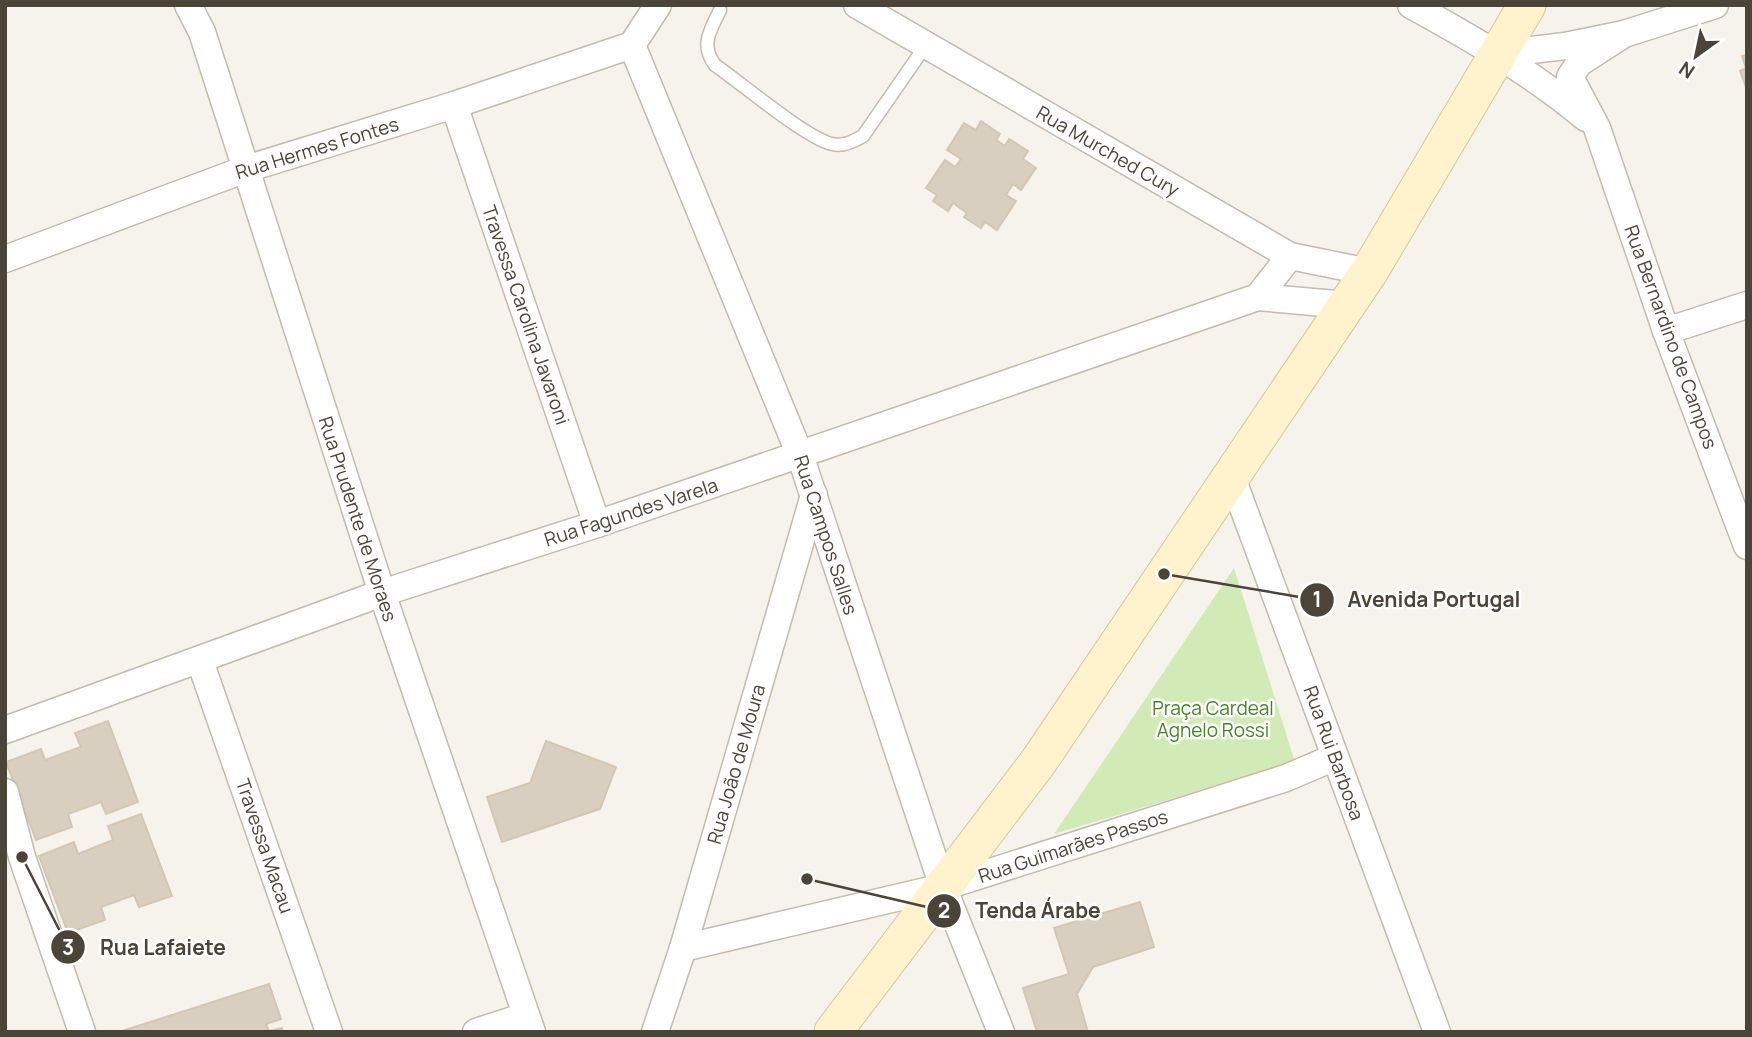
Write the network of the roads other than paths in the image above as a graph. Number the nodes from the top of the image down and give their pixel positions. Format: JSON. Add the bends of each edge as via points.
{"nodes":[{"id":1,"x":188,"y":5,"type":"edge"},
{"id":2,"x":658,"y":5,"type":"edge"},
{"id":3,"x":857,"y":5,"type":"edge"},
{"id":4,"x":1411,"y":5,"type":"edge"},
{"id":5,"x":1527,"y":5,"type":"edge"},
{"id":6,"x":1715,"y":5,"type":"edge"},
{"id":7,"x":720,"y":10,"type":"dead end"},
{"id":8,"x":1624,"y":34,"type":"junction"},
{"id":9,"x":632,"y":45,"type":"junction"},
{"id":10,"x":926,"y":45,"type":"junction"},
{"id":11,"x":1499,"y":54,"type":"junction"},
{"id":12,"x":454,"y":105,"type":"junction"},
{"id":13,"x":1597,"y":128,"type":"junction"},
{"id":14,"x":246,"y":169,"type":"junction"},
{"id":15,"x":1290,"y":256,"type":"junction"},
{"id":16,"x":5,"y":259,"type":"edge"},
{"id":17,"x":1368,"y":272,"type":"junction"},
{"id":18,"x":1258,"y":297,"type":"junction"},
{"id":19,"x":1747,"y":305,"type":"edge"},
{"id":20,"x":1346,"y":306,"type":"junction"},
{"id":21,"x":1666,"y":331,"type":"junction"},
{"id":22,"x":800,"y":455,"type":"junction"},
{"id":23,"x":1231,"y":475,"type":"junction"},
{"id":24,"x":814,"y":495,"type":"junction"},
{"id":25,"x":597,"y":524,"type":"junction"},
{"id":26,"x":1747,"y":546,"type":"edge"},
{"id":27,"x":382,"y":593,"type":"junction"},
{"id":28,"x":200,"y":661,"type":"junction"},
{"id":29,"x":5,"y":730,"type":"edge"},
{"id":30,"x":1335,"y":757,"type":"junction"},
{"id":31,"x":5,"y":792,"type":"edge"},
{"id":32,"x":943,"y":887,"type":"junction"},
{"id":33,"x":683,"y":947,"type":"junction"},
{"id":34,"x":528,"y":1024,"type":"edge"},
{"id":35,"x":82,"y":1032,"type":"edge"},
{"id":36,"x":329,"y":1032,"type":"edge"},
{"id":37,"x":475,"y":1032,"type":"edge"},
{"id":38,"x":655,"y":1032,"type":"edge"},
{"id":39,"x":833,"y":1032,"type":"edge"},
{"id":40,"x":1001,"y":1032,"type":"edge"},
{"id":41,"x":1437,"y":1032,"type":"edge"}],
"edges":[{"from":1,"to":14,"type":"street","name":"Rua Prudente de Moraes","via":[[202,32]]},
{"from":2,"to":9,"type":"street"},
{"from":3,"to":10,"type":"street","name":"Rua Murched Cury"},
{"from":4,"to":11,"type":"street"},
{"from":5,"to":11,"type":"main road"},
{"from":6,"to":8,"type":"street"},
{"from":7,"to":10,"type":"lane","via":[[706,38],[706,52],[715,65],[814,136],[834,144],[863,136]]},
{"from":8,"to":11,"type":"street"},
{"from":8,"to":13,"type":"street","name":"Rua Bernardino de Campos","via":[[1579,62],[1570,76]]},
{"from":9,"to":12,"type":"street","name":"Rua Hermes Fontes"},
{"from":9,"to":22,"type":"street","name":"Rua Campos Salles"},
{"from":10,"to":15,"type":"street","name":"Rua Murched Cury"},
{"from":11,"to":13,"type":"street","via":[[1549,87]]},
{"from":11,"to":17,"type":"main road"},
{"from":12,"to":14,"type":"street","name":"Rua Hermes Fontes"},
{"from":12,"to":25,"type":"street","name":"Travessa Carolina Javaroni"},
{"from":13,"to":21,"type":"street","name":"Rua Bernardino de Campos"},
{"from":14,"to":16,"type":"street","name":"Rua Hermes Fontes"},
{"from":14,"to":27,"type":"street","name":"Rua Prudente de Moraes"},
{"from":15,"to":17,"type":"street","name":"Rua Murched Cury"},
{"from":15,"to":18,"type":"street"},
{"from":17,"to":20,"type":"main road"},
{"from":18,"to":20,"type":"street","name":"Rua Fagundes Varela"},
{"from":18,"to":22,"type":"street","name":"Rua Fagundes Varela"},
{"from":19,"to":21,"type":"street"},
{"from":20,"to":23,"type":"main road"},
{"from":21,"to":26,"type":"street","name":"Rua Bernardino de Campos"},
{"from":22,"to":24,"type":"street","name":"Rua Campos Salles"},
{"from":22,"to":25,"type":"street","name":"Rua Fagundes Varela"},
{"from":23,"to":30,"type":"street","name":"Rua Rui Barbosa"},
{"from":23,"to":32,"type":"main road","via":[[1039,761]]},
{"from":24,"to":32,"type":"street","name":"Rua Campos Salles"},
{"from":24,"to":33,"type":"street","name":"Rua João de Moura"},
{"from":25,"to":27,"type":"street","name":"Rua Fagundes Varela"},
{"from":27,"to":28,"type":"street","name":"Rua Fagundes Varela"},
{"from":27,"to":34,"type":"street","name":"Rua Prudente de Moraes"},
{"from":28,"to":29,"type":"street","name":"Rua Fagundes Varela"},
{"from":28,"to":36,"type":"street","name":"Travessa Macau"},
{"from":30,"to":32,"type":"street","name":"Rua Guimarães Passos","via":[[1286,778]]},
{"from":30,"to":41,"type":"street","name":"Rua Rui Barbosa"},
{"from":31,"to":35,"type":"street","via":[[22,857]]},
{"from":32,"to":33,"type":"street","name":"Rua Guimarães Passos"},
{"from":32,"to":39,"type":"main road"},
{"from":32,"to":40,"type":"street","name":"Rua Campos Salles"},
{"from":33,"to":38,"type":"street","name":"Rua João de Moura"},
{"from":34,"to":37,"type":"street"}]}
